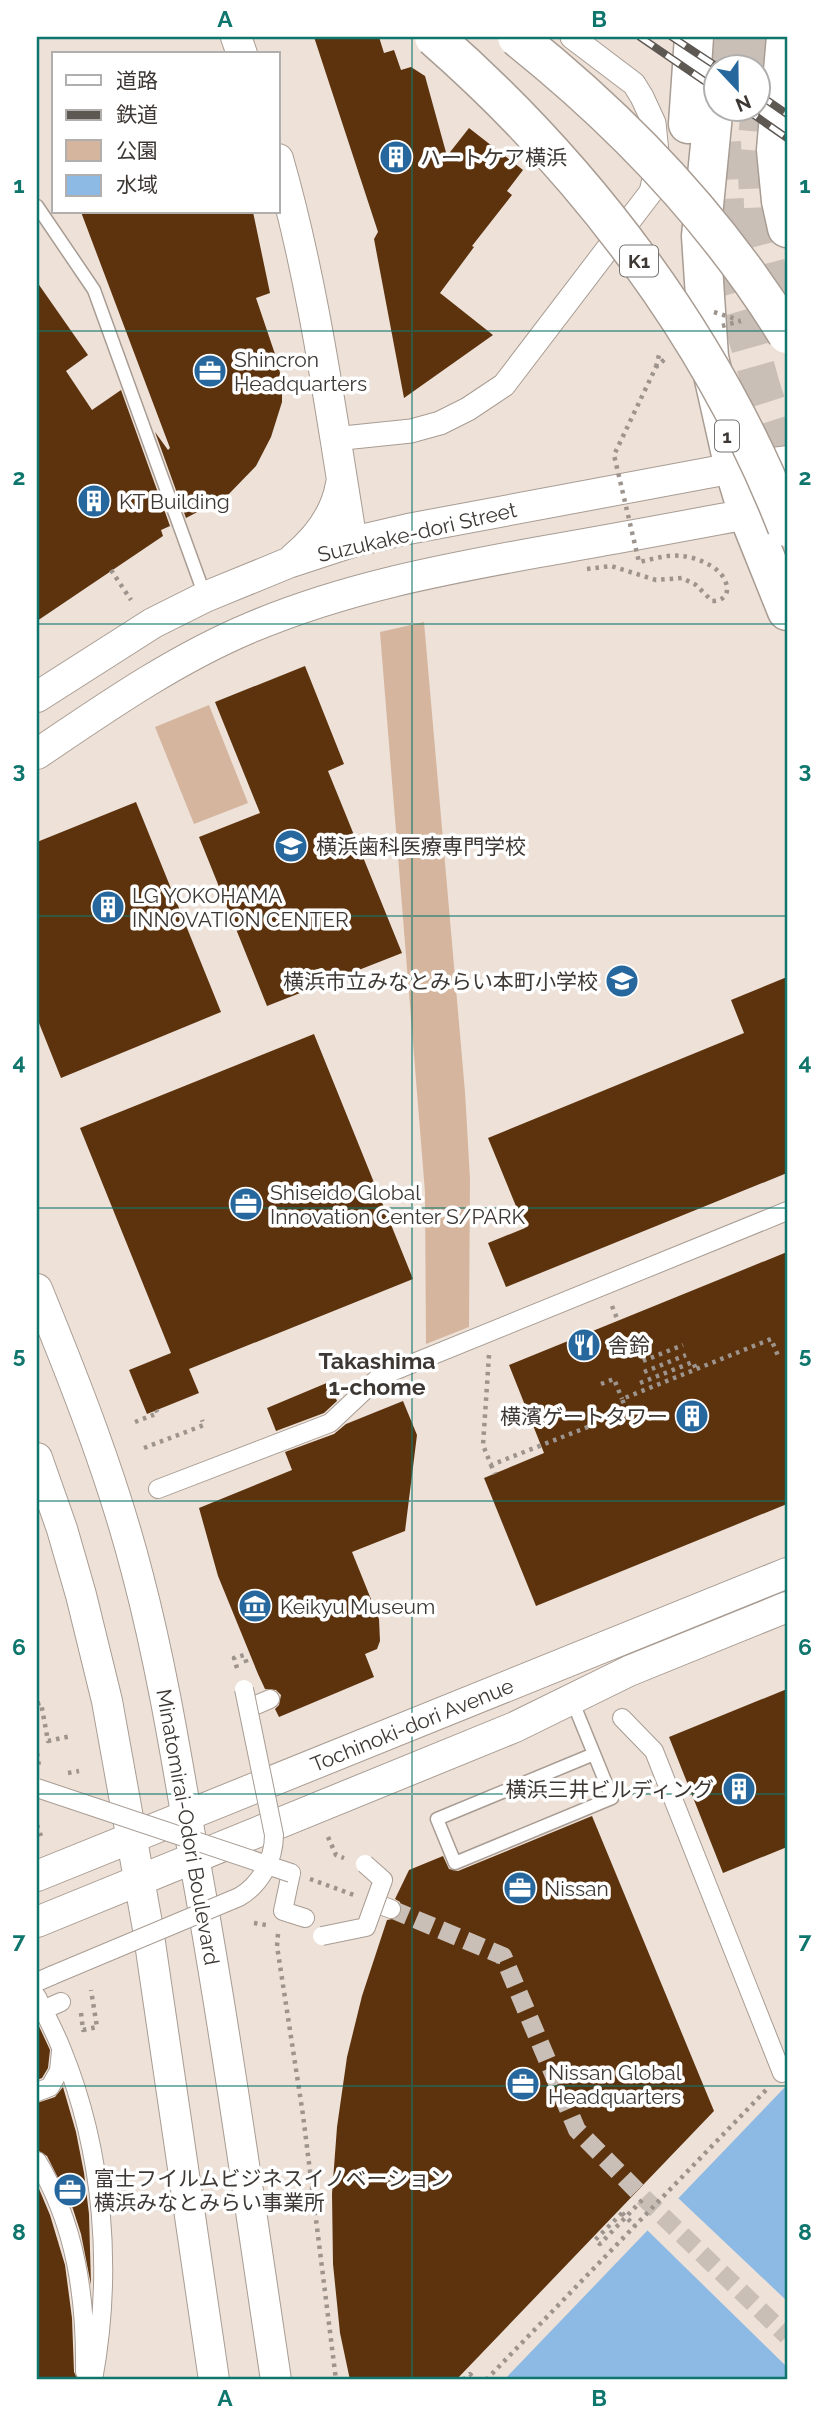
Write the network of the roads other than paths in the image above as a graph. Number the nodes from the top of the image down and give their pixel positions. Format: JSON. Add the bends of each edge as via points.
{"nodes":[{"id":1,"x":414,"y":37,"type":"edge"},
{"id":2,"x":434,"y":37,"type":"edge"},
{"id":3,"x":440,"y":37,"type":"edge"},
{"id":4,"x":517,"y":37,"type":"edge"},
{"id":5,"x":572,"y":37,"type":"edge"},
{"id":6,"x":694,"y":37,"type":"edge"},
{"id":7,"x":786,"y":37,"type":"edge"},
{"id":8,"x":712,"y":122,"type":"edge"},
{"id":9,"x":280,"y":166,"type":"edge"},
{"id":10,"x":37,"y":206,"type":"edge"},
{"id":11,"x":787,"y":228,"type":"edge"},
{"id":12,"x":701,"y":236,"type":"junction"},
{"id":13,"x":612,"y":245,"type":"junction"},
{"id":14,"x":787,"y":334,"type":"edge"},
{"id":15,"x":334,"y":439,"type":"junction"},
{"id":16,"x":787,"y":461,"type":"edge"},
{"id":17,"x":734,"y":468,"type":"junction"},
{"id":18,"x":341,"y":480,"type":"junction"},
{"id":19,"x":787,"y":495,"type":"edge"},
{"id":20,"x":748,"y":514,"type":"junction"},
{"id":21,"x":787,"y":527,"type":"edge"},
{"id":22,"x":352,"y":542,"type":"junction"},
{"id":23,"x":288,"y":563,"type":"junction"},
{"id":24,"x":205,"y":597,"type":"junction"},
{"id":25,"x":787,"y":611,"type":"edge"},
{"id":26,"x":37,"y":697,"type":"edge"},
{"id":27,"x":37,"y":754,"type":"edge"},
{"id":28,"x":787,"y":1211,"type":"edge"},
{"id":29,"x":37,"y":1289,"type":"edge"},
{"id":30,"x":37,"y":1458,"type":"edge"},
{"id":31,"x":158,"y":1489,"type":"dead end"},
{"id":32,"x":787,"y":1573,"type":"edge"},
{"id":33,"x":787,"y":1607,"type":"edge"},
{"id":34,"x":244,"y":1689,"type":"dead end"},
{"id":35,"x":270,"y":1699,"type":"dead end"},
{"id":36,"x":572,"y":1700,"type":"junction"},
{"id":37,"x":248,"y":1708,"type":"junction"},
{"id":38,"x":622,"y":1718,"type":"dead end"},
{"id":39,"x":594,"y":1754,"type":"junction"},
{"id":40,"x":37,"y":1788,"type":"edge"},
{"id":41,"x":187,"y":1816,"type":"junction"},
{"id":42,"x":132,"y":1838,"type":"junction"},
{"id":43,"x":195,"y":1859,"type":"junction"},
{"id":44,"x":365,"y":1864,"type":"dead end"},
{"id":45,"x":267,"y":1865,"type":"junction"},
{"id":46,"x":37,"y":1876,"type":"edge"},
{"id":47,"x":140,"y":1880,"type":"junction"},
{"id":48,"x":305,"y":1918,"type":"dead end"},
{"id":49,"x":37,"y":1922,"type":"edge"},
{"id":50,"x":322,"y":1936,"type":"dead end"},
{"id":51,"x":45,"y":1978,"type":"edge"},
{"id":52,"x":61,"y":2002,"type":"dead end"},
{"id":53,"x":40,"y":2004,"type":"edge"},
{"id":54,"x":61,"y":2048,"type":"junction"},
{"id":55,"x":782,"y":2073,"type":"road end"},
{"id":56,"x":37,"y":2092,"type":"edge"},
{"id":57,"x":37,"y":2161,"type":"edge"},
{"id":58,"x":85,"y":2380,"type":"edge"},
{"id":59,"x":93,"y":2380,"type":"edge"},
{"id":60,"x":214,"y":2380,"type":"edge"},
{"id":61,"x":276,"y":2380,"type":"edge"}],
"edges":[{"from":1,"to":13,"type":"street","via":[[529,148]]},
{"from":2,"to":21,"type":"highway","number":"K1","bridge":true,"via":[[544,142],[625,242],[722,387]]},
{"from":3,"to":16,"type":"highway","via":[[519,98],[635,224],[732,362]]},
{"from":4,"to":14,"type":"highway","bridge":true,"via":[[648,156],[740,264]]},
{"from":5,"to":13,"type":"street","via":[[634,84],[654,123],[659,162],[651,192]]},
{"from":6,"to":12,"type":"highway","via":[[685,160]]},
{"from":7,"to":11,"type":"highway","via":[[775,150]]},
{"from":8,"to":12,"type":"highway","number":"1"},
{"from":9,"to":15,"type":"street","via":[[310,295]]},
{"from":10,"to":24,"type":"lane","via":[[94,290]]},
{"from":12,"to":17,"type":"highway","number":"1","via":[[709,357]]},
{"from":13,"to":15,"type":"street","via":[[504,385],[440,423],[411,431]]},
{"from":15,"to":18,"type":"street"},
{"from":16,"to":17,"type":"street","name":"Suzukake-dori Street"},
{"from":17,"to":20,"type":"highway","number":"1"},
{"from":17,"to":22,"type":"street","name":"Suzukake-dori Street"},
{"from":18,"to":22,"type":"street"},
{"from":18,"to":23,"type":"street","via":[[339,496],[324,526]]},
{"from":19,"to":20,"type":"street","name":"Suzukake-dori Street"},
{"from":20,"to":25,"type":"highway","number":"1"},
{"from":20,"to":27,"type":"street","name":"Suzukake-dori Street","via":[[421,574],[303,607],[175,665]]},
{"from":22,"to":23,"type":"street","name":"Suzukake-dori Street"},
{"from":23,"to":24,"type":"street","name":"Suzukake-dori Street"},
{"from":24,"to":26,"type":"street","name":"Suzukake-dori Street","via":[[143,629]]},
{"from":28,"to":31,"type":"street","via":[[379,1377],[330,1423]]},
{"from":29,"to":41,"type":"street","name":"Minatomirai-Odori Boulevard","via":[[118,1506],[138,1575]]},
{"from":30,"to":42,"type":"street","via":[[81,1595],[107,1701]]},
{"from":32,"to":41,"type":"street","name":"Tochinoki-dori Avenue"},
{"from":33,"to":36,"type":"street","name":"Tochinoki-dori Avenue","via":[[629,1671]]},
{"from":34,"to":37,"type":"street","bridge":true},
{"from":35,"to":37,"type":"street"},
{"from":36,"to":39,"type":"lane"},
{"from":36,"to":43,"type":"street","name":"Tochinoki-dori Avenue"},
{"from":37,"to":45,"type":"street","bridge":true,"via":[[274,1835]]},
{"from":38,"to":55,"type":"street","via":[[654,1751]]},
{"from":39,"to":39,"type":"lane","via":[[612,1798],[455,1863],[437,1819]]},
{"from":40,"to":45,"type":"street","bridge":true},
{"from":41,"to":42,"type":"street","name":"Tochinoki-dori Avenue"},
{"from":41,"to":43,"type":"street","name":"Minatomirai-Odori Boulevard"},
{"from":42,"to":46,"type":"street","name":"Tochinoki-dori Avenue"},
{"from":42,"to":47,"type":"street"},
{"from":43,"to":47,"type":"street","name":"Tochinoki-dori Avenue"},
{"from":43,"to":61,"type":"street","name":"Minatomirai-Odori Boulevard"},
{"from":44,"to":50,"type":"street","bridge":true,"via":[[383,1880],[383,1906],[366,1927]]},
{"from":45,"to":48,"type":"street","bridge":true,"via":[[291,1873],[283,1912]]},
{"from":45,"to":51,"type":"street","bridge":true,"via":[[260,1881],[239,1897]]},
{"from":47,"to":49,"type":"street","name":"Tochinoki-dori Avenue"},
{"from":47,"to":60,"type":"street"},
{"from":52,"to":53,"type":"street"},
{"from":53,"to":54,"type":"street"},
{"from":54,"to":56,"type":"street","via":[[59,2071],[50,2087]]},
{"from":54,"to":59,"type":"street","via":[[86,2124],[98,2195],[102,2325]]},
{"from":57,"to":58,"type":"street","via":[[61,2211],[79,2267]]}]}
